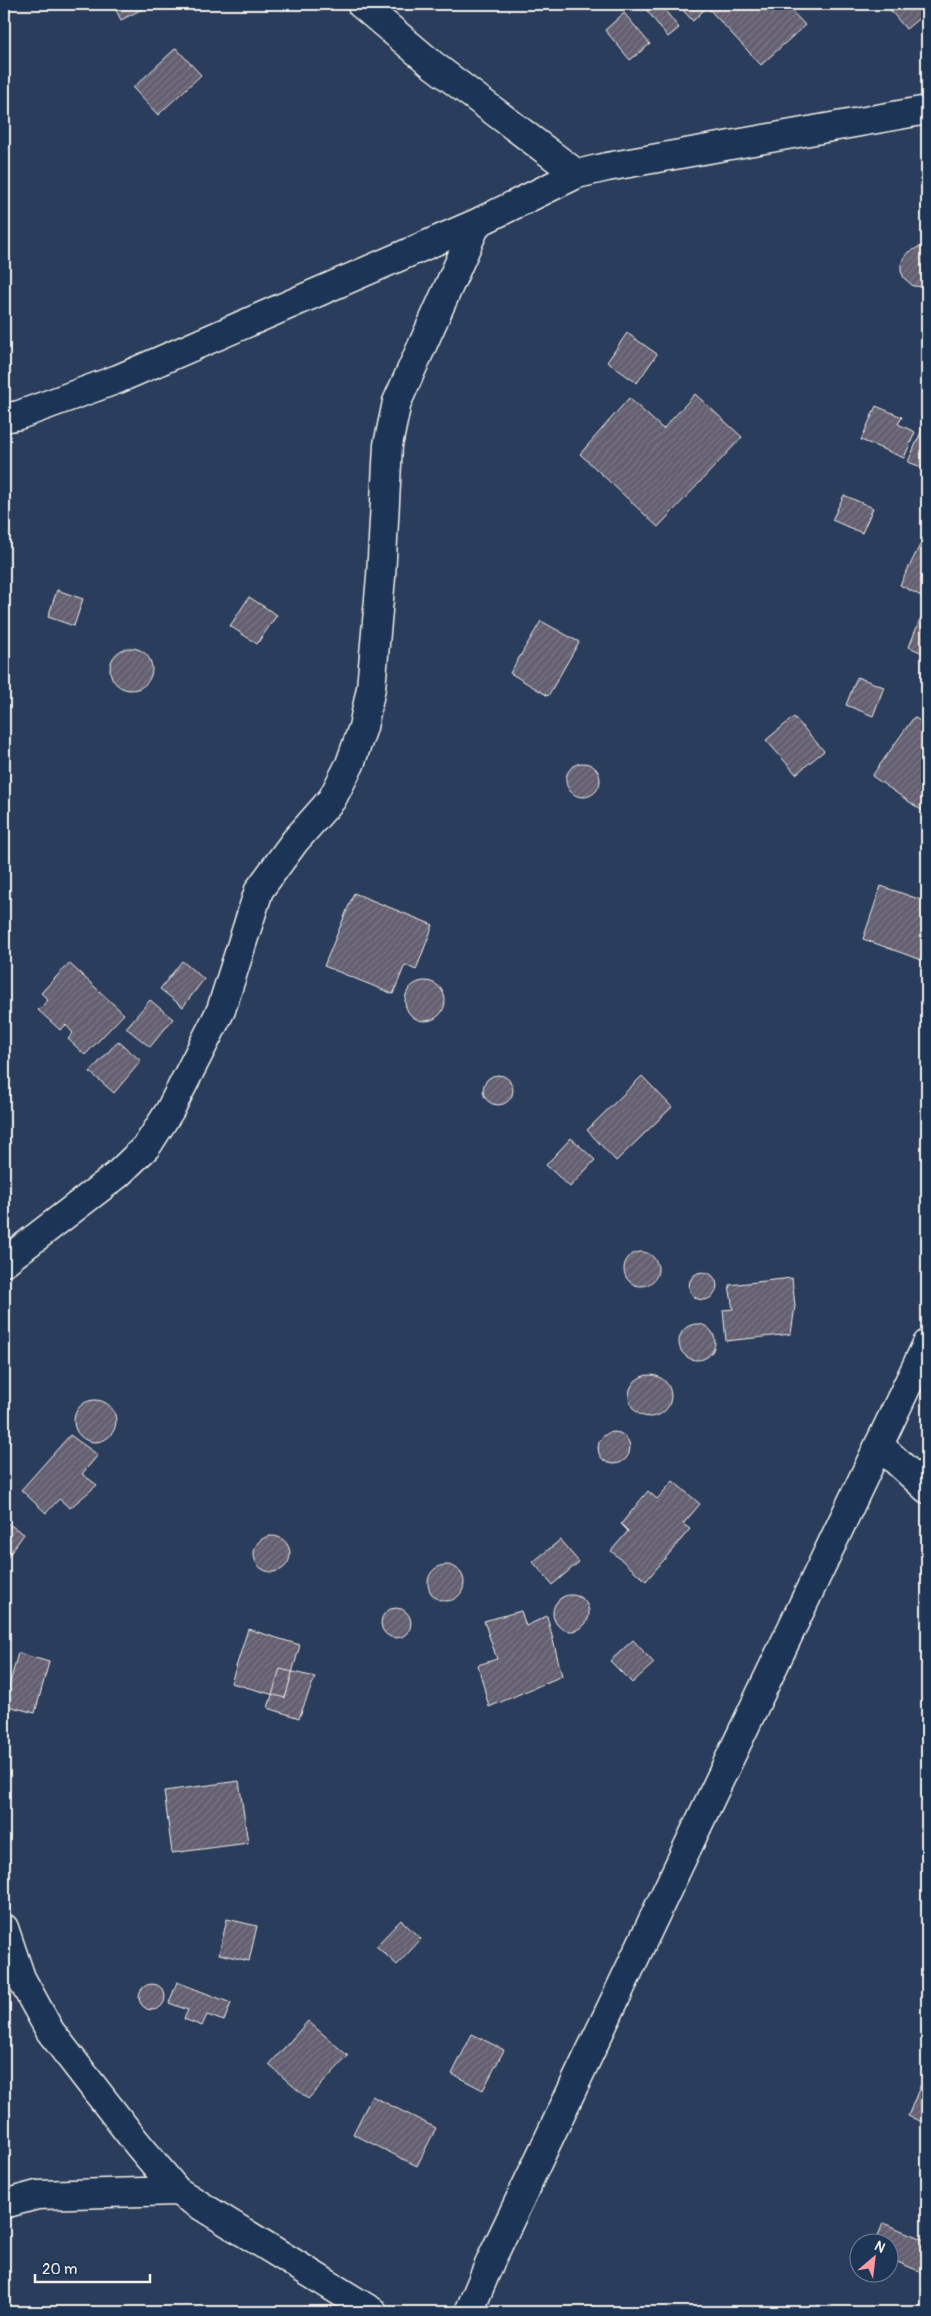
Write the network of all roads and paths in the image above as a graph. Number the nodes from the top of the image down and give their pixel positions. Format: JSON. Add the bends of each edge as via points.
{"nodes":[{"id":1,"x":361,"y":4,"type":"edge"},
{"id":2,"x":927,"y":110,"type":"edge"},
{"id":3,"x":577,"y":174,"type":"junction"},
{"id":4,"x":477,"y":223,"type":"junction"},
{"id":5,"x":4,"y":418,"type":"edge"},
{"id":6,"x":4,"y":1262,"type":"edge"},
{"id":7,"x":927,"y":1344,"type":"edge"},
{"id":8,"x":879,"y":1445,"type":"junction"},
{"id":9,"x":927,"y":1489,"type":"edge"},
{"id":10,"x":4,"y":1928,"type":"edge"},
{"id":11,"x":177,"y":2191,"type":"junction"},
{"id":12,"x":4,"y":2204,"type":"edge"},
{"id":13,"x":373,"y":2312,"type":"edge"},
{"id":14,"x":469,"y":2312,"type":"edge"}],
"edges":[{"from":1,"to":3,"type":"street","via":[[433,65]]},
{"from":2,"to":3,"type":"street"},
{"from":3,"to":4,"type":"street"},
{"from":4,"to":5,"type":"street","via":[[118,379]]},
{"from":4,"to":6,"type":"street","via":[[397,402],[388,445],[371,688],[363,727],[350,764],[332,800],[294,841],[259,890],[221,1010],[170,1110],[147,1146],[117,1175]]},
{"from":7,"to":8,"type":"street"},
{"from":8,"to":9,"type":"street"},
{"from":8,"to":14,"type":"street","via":[[495,2251]]},
{"from":10,"to":11,"type":"street","via":[[21,1978],[50,2031]]},
{"from":11,"to":12,"type":"street","via":[[37,2195]]},
{"from":11,"to":13,"type":"street"}]}
